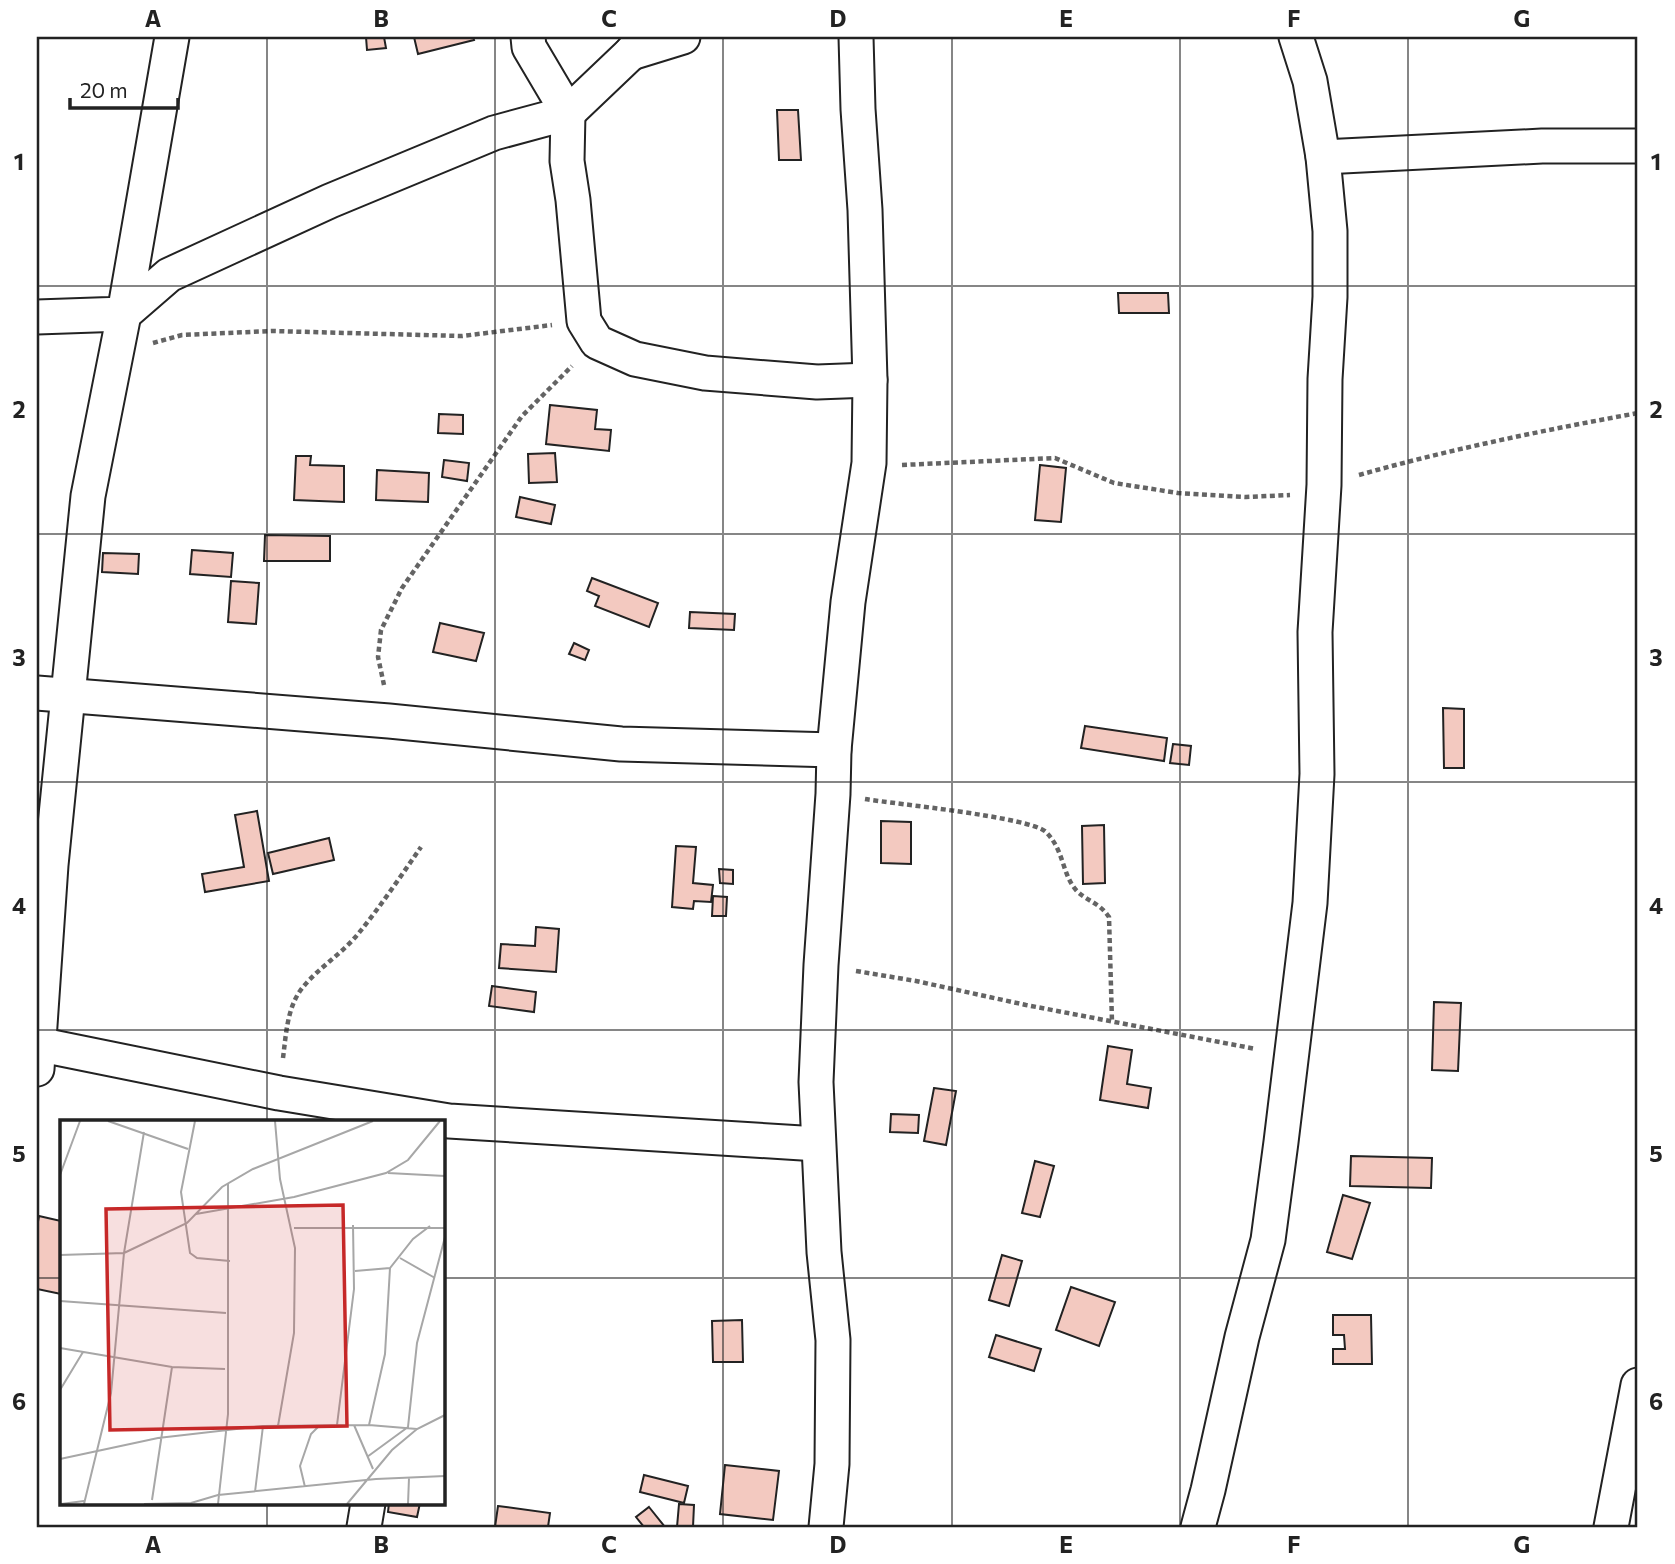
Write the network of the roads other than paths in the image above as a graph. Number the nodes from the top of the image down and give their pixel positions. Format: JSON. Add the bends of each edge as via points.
{"nodes":[{"id":1,"x":172,"y":37,"type":"edge"},
{"id":2,"x":528,"y":37,"type":"edge"},
{"id":3,"x":683,"y":37,"type":"edge"},
{"id":4,"x":856,"y":37,"type":"edge"},
{"id":5,"x":1296,"y":37,"type":"edge"},
{"id":6,"x":638,"y":45,"type":"edge"},
{"id":7,"x":568,"y":113,"type":"junction"},
{"id":8,"x":1638,"y":146,"type":"edge"},
{"id":9,"x":1323,"y":157,"type":"junction"},
{"id":10,"x":124,"y":314,"type":"junction"},
{"id":11,"x":37,"y":317,"type":"edge"},
{"id":12,"x":870,"y":380,"type":"junction"},
{"id":13,"x":52,"y":695,"type":"edge"},
{"id":14,"x":834,"y":750,"type":"junction"},
{"id":15,"x":37,"y":1052,"type":"edge"},
{"id":16,"x":416,"y":1120,"type":"edge"},
{"id":17,"x":446,"y":1126,"type":"edge"},
{"id":18,"x":818,"y":1143,"type":"junction"},
{"id":19,"x":1638,"y":1385,"type":"edge"},
{"id":20,"x":369,"y":1504,"type":"edge"},
{"id":21,"x":363,"y":1527,"type":"edge"},
{"id":22,"x":826,"y":1527,"type":"edge"},
{"id":23,"x":1198,"y":1527,"type":"edge"},
{"id":24,"x":1611,"y":1527,"type":"edge"}],
"edges":[{"from":1,"to":10,"type":"street"},
{"from":2,"to":7,"type":"street","via":[[529,47]]},
{"from":3,"to":6,"type":"street"},
{"from":4,"to":12,"type":"street"},
{"from":5,"to":9,"type":"street","via":[[1310,81]]},
{"from":6,"to":7,"type":"street"},
{"from":7,"to":10,"type":"street","via":[[494,133],[330,201],[169,275]]},
{"from":7,"to":12,"type":"street","via":[[567,161],[590,331],[635,359],[705,373],[817,382]]},
{"from":8,"to":9,"type":"street"},
{"from":9,"to":23,"type":"street","via":[[1330,284],[1315,632],[1317,787],[1310,903],[1268,1240]]},
{"from":10,"to":11,"type":"street"},
{"from":10,"to":13,"type":"street"},
{"from":12,"to":14,"type":"street","via":[[869,463],[848,602]]},
{"from":13,"to":14,"type":"street","via":[[621,744]]},
{"from":13,"to":15,"type":"street","via":[[51,865]]},
{"from":14,"to":18,"type":"street","via":[[816,1082]]},
{"from":15,"to":16,"type":"street"},
{"from":17,"to":18,"type":"street"},
{"from":18,"to":22,"type":"street","via":[[833,1340],[832,1464]]},
{"from":19,"to":24,"type":"street"},
{"from":20,"to":21,"type":"street"}]}
